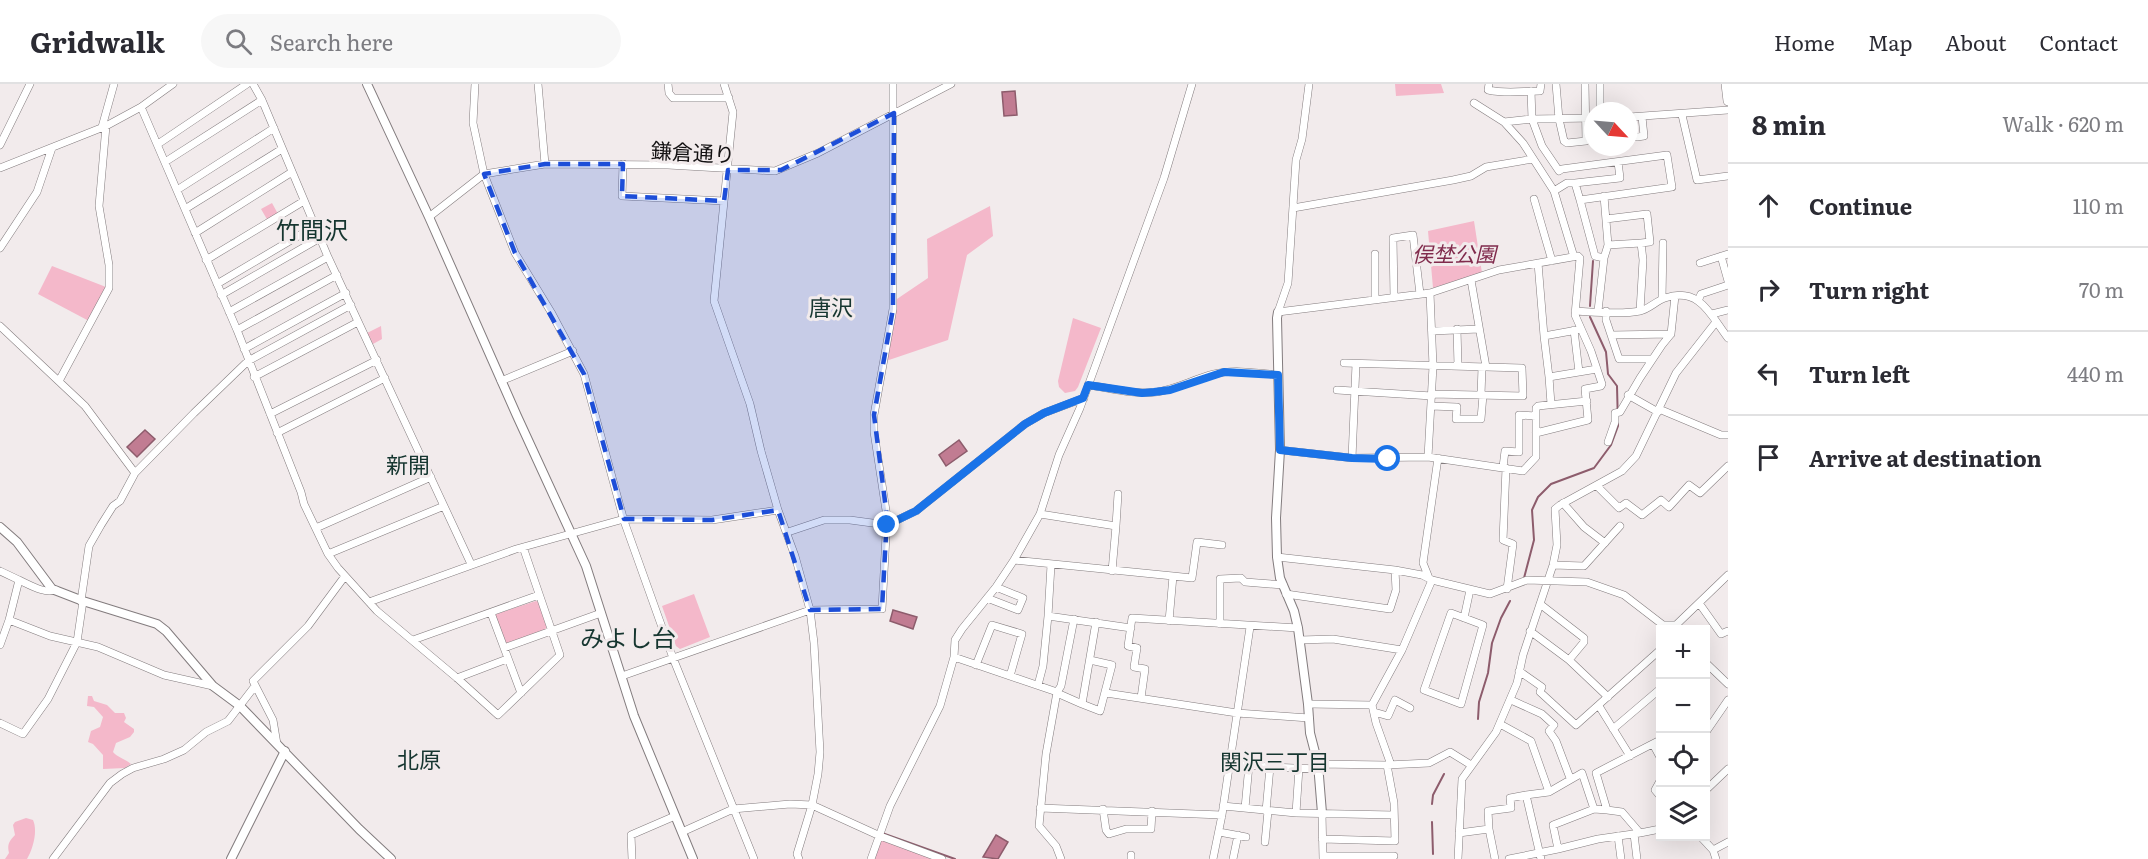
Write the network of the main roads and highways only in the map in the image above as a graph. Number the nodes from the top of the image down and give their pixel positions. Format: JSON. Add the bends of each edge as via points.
{"nodes":[{"id":1,"x":1726,"y":84,"type":"edge"},
{"id":2,"x":1728,"y":101,"type":"edge"}],
"edges":[{"from":1,"to":2,"type":"main road"}]}
